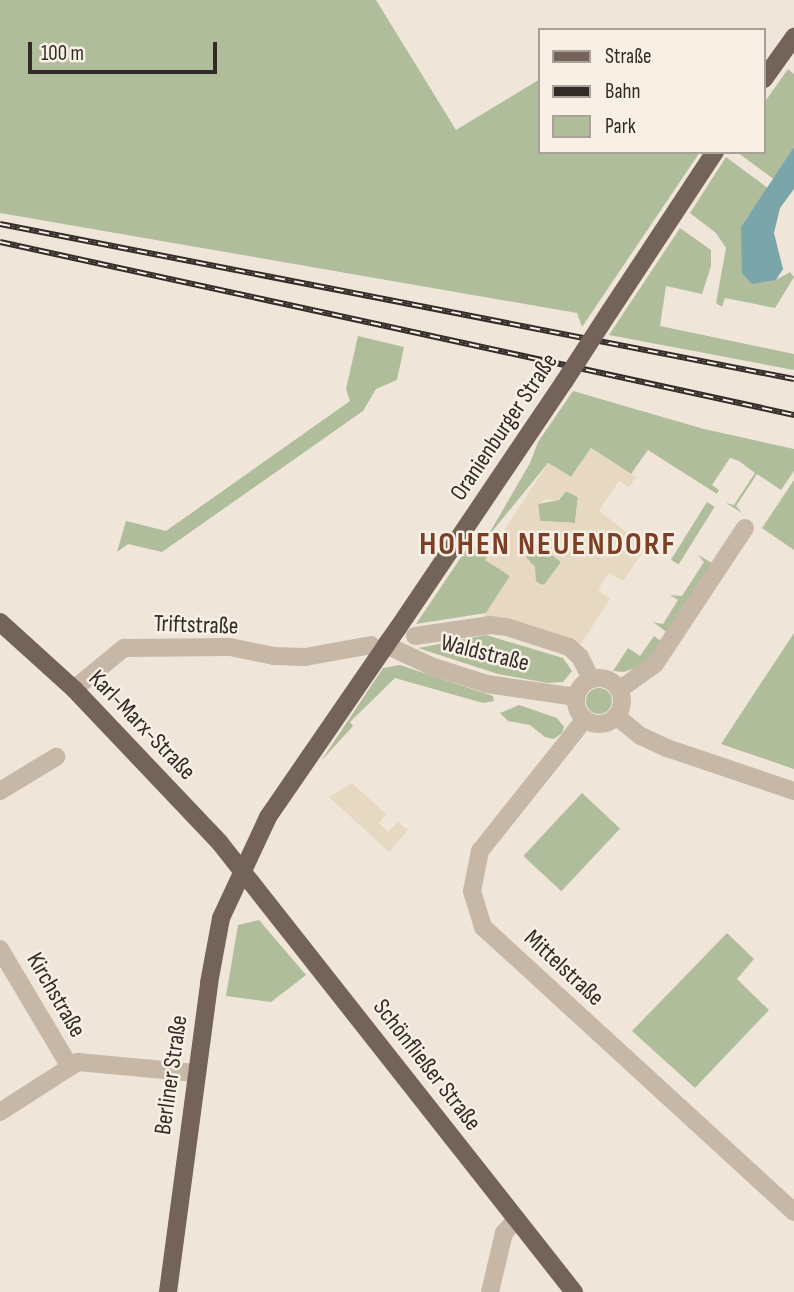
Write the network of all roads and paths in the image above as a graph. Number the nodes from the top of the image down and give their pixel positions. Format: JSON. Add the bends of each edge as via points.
{"nodes":[{"id":1,"x":794,"y":37,"type":"edge"},
{"id":2,"x":766,"y":76,"type":"edge"},
{"id":3,"x":714,"y":154,"type":"edge"},
{"id":4,"x":746,"y":528,"type":"dead end"},
{"id":5,"x":0,"y":622,"type":"edge"},
{"id":6,"x":415,"y":636,"type":"dead end"},
{"id":7,"x":383,"y":649,"type":"junction"},
{"id":8,"x":591,"y":679,"type":"junction"},
{"id":9,"x":74,"y":689,"type":"junction"},
{"id":10,"x":619,"y":690,"type":"junction"},
{"id":11,"x":576,"y":697,"type":"junction"},
{"id":12,"x":616,"y":716,"type":"junction"},
{"id":13,"x":585,"y":719,"type":"junction"},
{"id":14,"x":56,"y":757,"type":"dead end"},
{"id":15,"x":0,"y":791,"type":"edge"},
{"id":16,"x":794,"y":791,"type":"edge"},
{"id":17,"x":241,"y":869,"type":"junction"},
{"id":18,"x":0,"y":949,"type":"edge"},
{"id":19,"x":69,"y":1065,"type":"junction"},
{"id":20,"x":196,"y":1073,"type":"junction"},
{"id":21,"x":0,"y":1112,"type":"edge"},
{"id":22,"x":794,"y":1212,"type":"edge"},
{"id":23,"x":517,"y":1219,"type":"junction"},
{"id":24,"x":168,"y":1292,"type":"edge"},
{"id":25,"x":490,"y":1292,"type":"edge"},
{"id":26,"x":573,"y":1292,"type":"edge"}],
"edges":[{"from":1,"to":2,"type":"main road"},
{"from":3,"to":7,"type":"main road","name":"Oranienburger Straße","bridge":true},
{"from":4,"to":10,"type":"street","via":[[655,664]]},
{"from":5,"to":9,"type":"main road","name":"Karl-Marx-Straße"},
{"from":6,"to":8,"type":"street","via":[[490,625],[507,627],[569,647]]},
{"from":7,"to":9,"type":"street","name":"Triftstraße","via":[[305,657],[230,647],[124,648]]},
{"from":7,"to":11,"type":"street","name":"Waldstraße","via":[[487,684]]},
{"from":7,"to":17,"type":"main road","name":"Oranienburger Straße","via":[[286,790]]},
{"from":8,"to":10,"type":"street","via":[[605,678]]},
{"from":8,"to":11,"type":"street"},
{"from":9,"to":17,"type":"main road","name":"Karl-Marx-Straße"},
{"from":10,"to":12,"type":"street","via":[[622,703]]},
{"from":11,"to":13,"type":"street"},
{"from":12,"to":13,"type":"street","via":[[603,723]]},
{"from":12,"to":16,"type":"street","via":[[641,736],[667,748]]},
{"from":13,"to":22,"type":"street","name":"Mittelstraße","via":[[480,851],[472,891],[483,927]]},
{"from":14,"to":15,"type":"street"},
{"from":17,"to":20,"type":"main road","name":"Berliner Straße","via":[[216,937]]},
{"from":17,"to":23,"type":"main road","name":"Schönfließer Straße"},
{"from":18,"to":19,"type":"street","name":"Kirchstraße"},
{"from":19,"to":20,"type":"street","via":[[85,1061]]},
{"from":19,"to":21,"type":"street"},
{"from":20,"to":24,"type":"main road","name":"Berliner Straße"},
{"from":23,"to":25,"type":"street","via":[[504,1233]]},
{"from":23,"to":26,"type":"main road","name":"Schönfließer Straße"}]}
